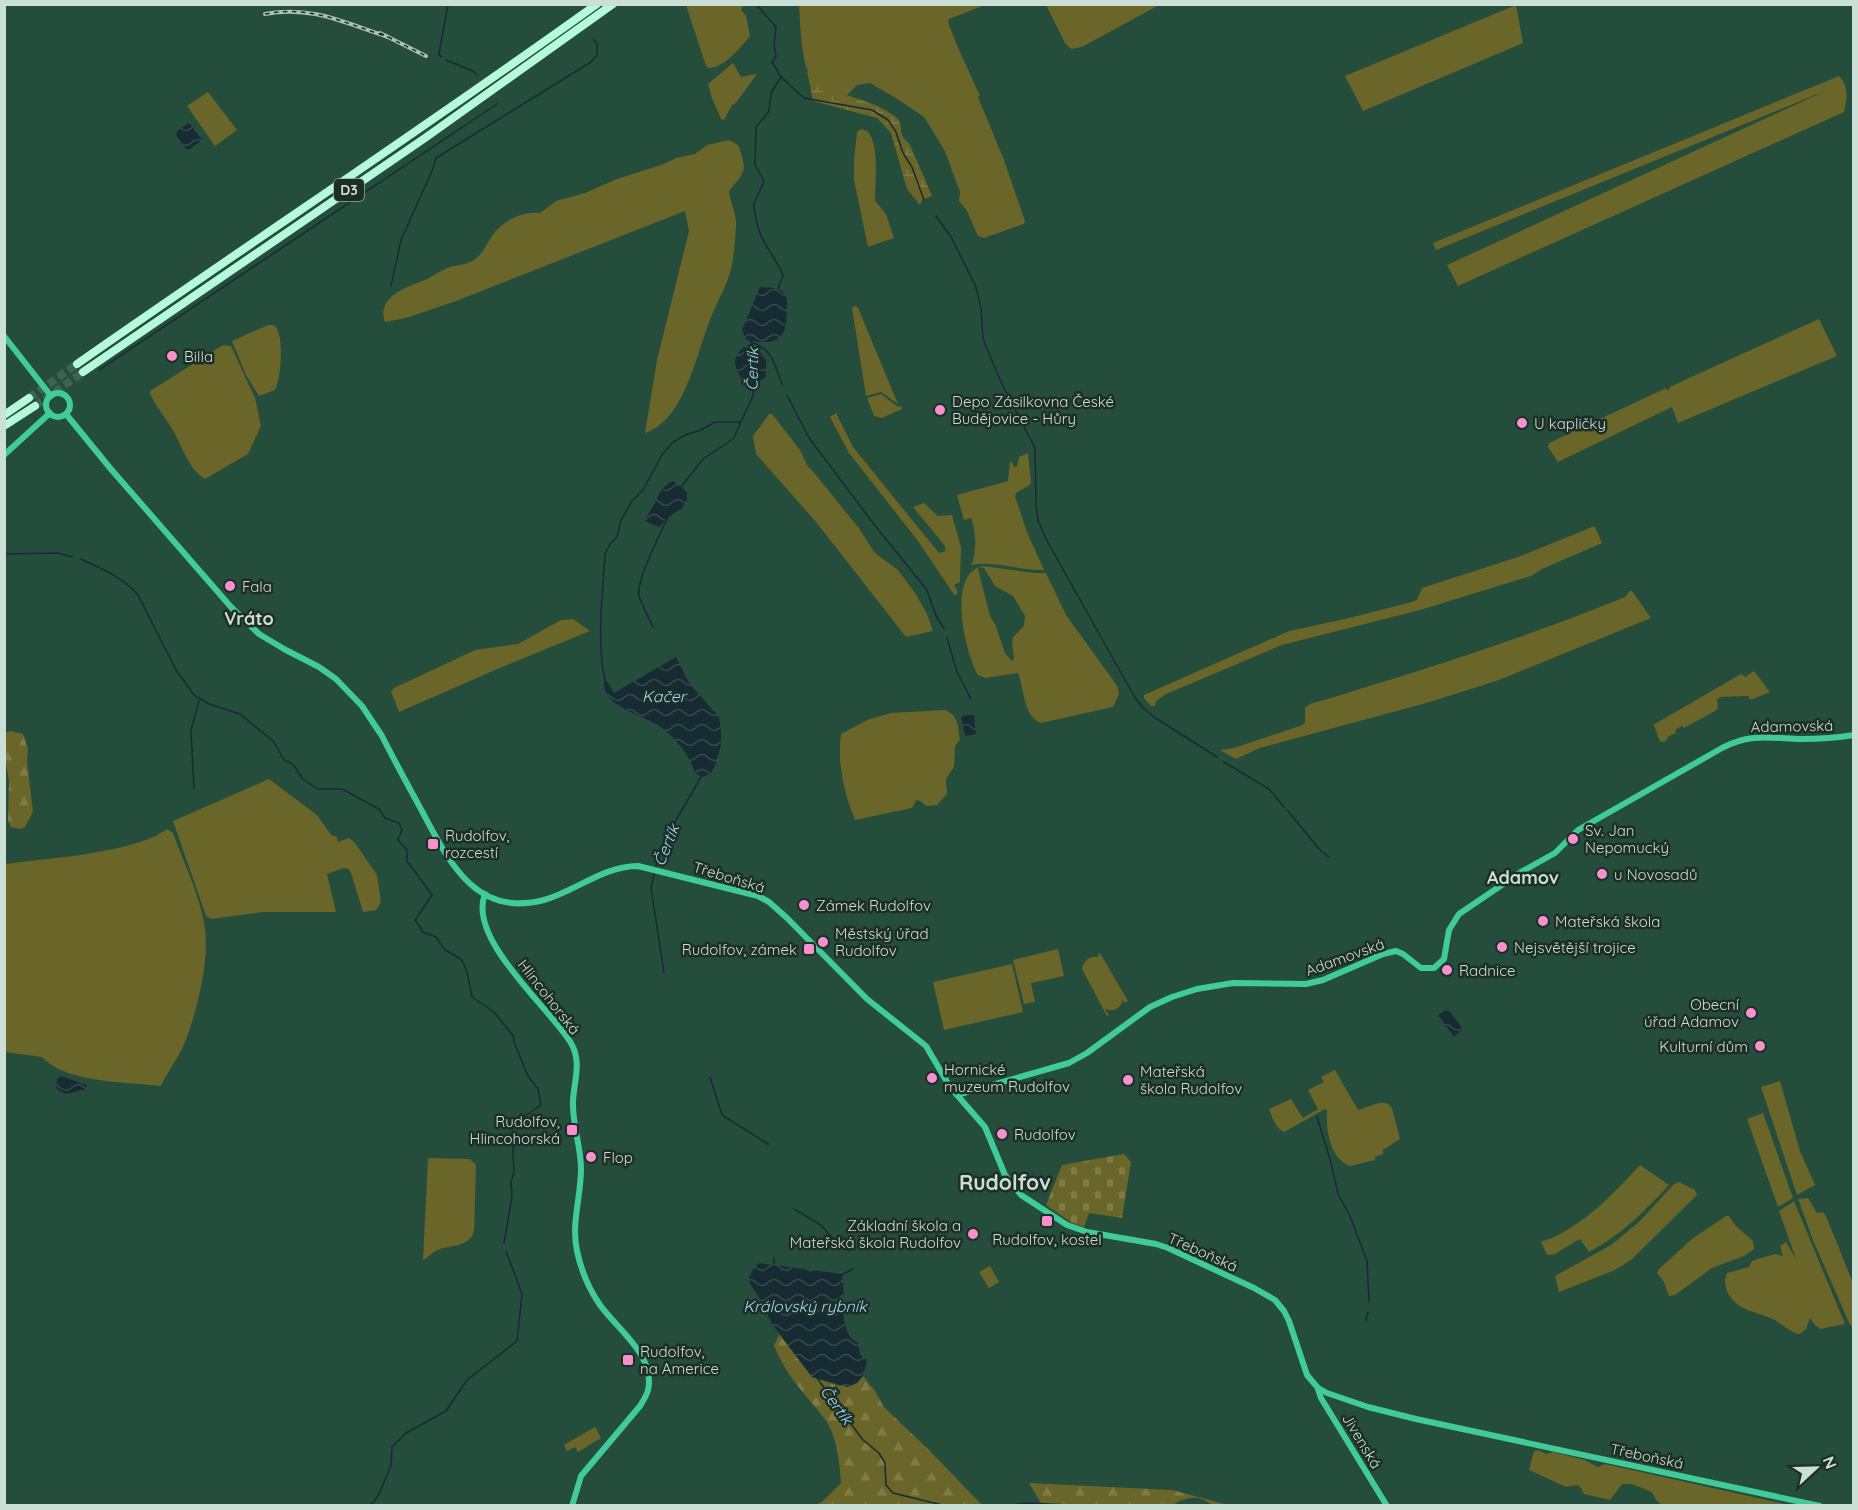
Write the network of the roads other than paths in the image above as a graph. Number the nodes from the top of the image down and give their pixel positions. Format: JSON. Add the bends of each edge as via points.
{"nodes":[{"id":1,"x":597,"y":4,"type":"edge"},
{"id":2,"x":612,"y":4,"type":"edge"},
{"id":3,"x":4,"y":336,"type":"edge"},
{"id":4,"x":77,"y":364,"type":"tunnel mouth"},
{"id":5,"x":83,"y":372,"type":"tunnel mouth"},
{"id":6,"x":51,"y":396,"type":"junction"},
{"id":7,"x":29,"y":398,"type":"tunnel mouth"},
{"id":8,"x":35,"y":406,"type":"tunnel mouth"},
{"id":9,"x":50,"y":413,"type":"junction"},
{"id":10,"x":66,"y":414,"type":"junction"},
{"id":11,"x":4,"y":415,"type":"edge"},
{"id":12,"x":4,"y":426,"type":"edge"},
{"id":13,"x":4,"y":455,"type":"edge"},
{"id":14,"x":1854,"y":735,"type":"edge"},
{"id":15,"x":485,"y":894,"type":"junction"},
{"id":16,"x":957,"y":1095,"type":"junction"},
{"id":17,"x":1318,"y":1388,"type":"junction"},
{"id":18,"x":572,"y":1506,"type":"edge"},
{"id":19,"x":1387,"y":1506,"type":"edge"},
{"id":20,"x":1820,"y":1506,"type":"edge"}],
"edges":[{"from":1,"to":4,"type":"highway","number":"D3"},
{"from":2,"to":5,"type":"highway","number":"D3"},
{"from":3,"to":6,"type":"main road"},
{"from":6,"to":9,"type":"main road","via":[[47,402]]},
{"from":6,"to":10,"type":"main road","via":[[59,393],[69,399]]},
{"from":7,"to":11,"type":"highway"},
{"from":8,"to":12,"type":"highway"},
{"from":9,"to":10,"type":"main road","via":[[60,417]]},
{"from":9,"to":13,"type":"main road"},
{"from":10,"to":15,"type":"main road","via":[[231,607],[259,633],[319,667],[352,695],[382,736],[450,863]]},
{"from":14,"to":16,"type":"main road","name":"Adamovská","via":[[1831,739],[1751,737],[1722,748],[1578,830],[1555,853],[1459,914],[1450,926],[1446,955],[1438,966],[1421,968],[1396,951],[1306,984],[1233,983],[1197,989],[1150,1007],[1069,1063]]},
{"from":15,"to":16,"type":"main road","name":"Třeboňská","via":[[509,902],[538,901],[628,866],[658,869],[744,891],[770,902],[867,999],[926,1046]]},
{"from":15,"to":18,"type":"main road","name":"Hlincohorská","via":[[482,915],[492,938],[575,1052],[573,1111],[581,1168],[575,1221],[577,1251],[590,1288],[639,1353],[648,1374],[649,1388],[640,1406],[581,1476]]},
{"from":16,"to":17,"type":"main road","name":"Třeboňská","via":[[985,1127],[1012,1185],[1050,1215],[1087,1232],[1168,1248],[1275,1300],[1289,1321],[1307,1375]]},
{"from":17,"to":19,"type":"main road","name":"Jivenská"},
{"from":17,"to":20,"type":"main road","name":"Třeboňská","via":[[1368,1407],[1416,1419]]}]}
